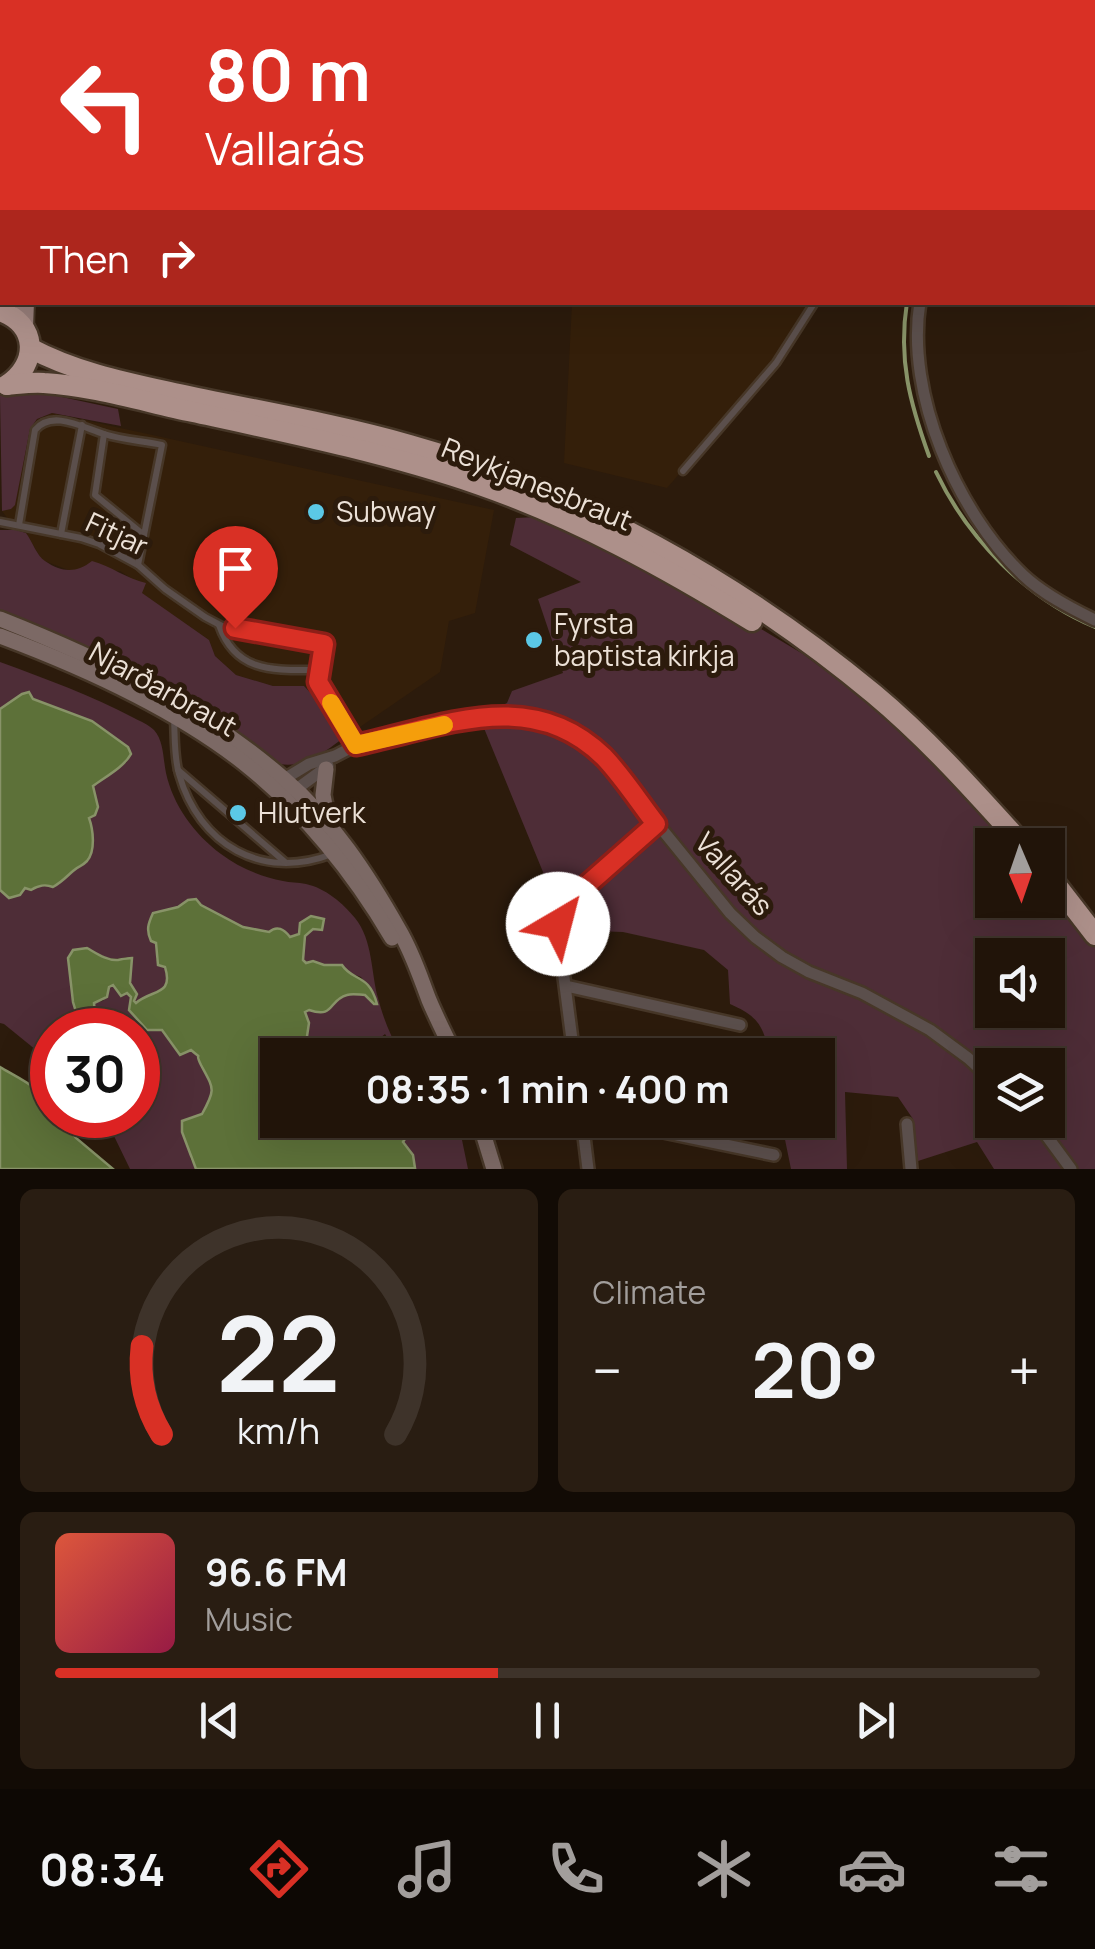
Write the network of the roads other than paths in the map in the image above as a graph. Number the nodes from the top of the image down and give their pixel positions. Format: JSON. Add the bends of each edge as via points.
{"nodes":[{"id":1,"x":25,"y":305,"type":"edge"},
{"id":2,"x":814,"y":305,"type":"edge"},
{"id":3,"x":920,"y":305,"type":"edge"},
{"id":4,"x":0,"y":311,"type":"edge"},
{"id":5,"x":27,"y":338,"type":"junction"},
{"id":6,"x":3,"y":386,"type":"edge"},
{"id":7,"x":82,"y":425,"type":"junction"},
{"id":8,"x":104,"y":434,"type":"junction"},
{"id":9,"x":683,"y":471,"type":"dead end"},
{"id":10,"x":0,"y":522,"type":"edge"},
{"id":11,"x":19,"y":525,"type":"junction"},
{"id":12,"x":61,"y":534,"type":"junction"},
{"id":13,"x":144,"y":535,"type":"junction"},
{"id":14,"x":138,"y":565,"type":"junction"},
{"id":15,"x":0,"y":618,"type":"edge"},
{"id":16,"x":1095,"y":620,"type":"edge"},
{"id":17,"x":218,"y":624,"type":"junction"},
{"id":18,"x":0,"y":636,"type":"edge"},
{"id":19,"x":320,"y":670,"type":"junction"},
{"id":20,"x":174,"y":718,"type":"junction"},
{"id":21,"x":356,"y":745,"type":"junction"},
{"id":22,"x":936,"y":753,"type":"junction"},
{"id":23,"x":331,"y":762,"type":"junction"},
{"id":24,"x":177,"y":769,"type":"junction"},
{"id":25,"x":284,"y":789,"type":"junction"},
{"id":26,"x":656,"y":824,"type":"junction"},
{"id":27,"x":329,"y":825,"type":"junction"},
{"id":28,"x":1007,"y":828,"type":"edge"},
{"id":29,"x":333,"y":853,"type":"junction"},
{"id":30,"x":285,"y":862,"type":"junction"},
{"id":31,"x":1065,"y":896,"type":"edge"},
{"id":32,"x":1095,"y":935,"type":"edge"},
{"id":33,"x":566,"y":986,"type":"junction"},
{"id":34,"x":429,"y":1000,"type":"junction"},
{"id":35,"x":740,"y":1025,"type":"dead end"},
{"id":36,"x":447,"y":1038,"type":"edge"},
{"id":37,"x":572,"y":1038,"type":"edge"},
{"id":38,"x":975,"y":1064,"type":"edge"},
{"id":39,"x":907,"y":1124,"type":"dead end"},
{"id":40,"x":485,"y":1138,"type":"edge"},
{"id":41,"x":584,"y":1138,"type":"edge"},
{"id":42,"x":692,"y":1138,"type":"edge"},
{"id":43,"x":1048,"y":1138,"type":"edge"},
{"id":44,"x":774,"y":1155,"type":"dead end"},
{"id":45,"x":494,"y":1169,"type":"edge"},
{"id":46,"x":588,"y":1169,"type":"edge"},
{"id":47,"x":911,"y":1169,"type":"edge"},
{"id":48,"x":1071,"y":1169,"type":"edge"}],
"edges":[{"from":1,"to":5,"type":"main road"},
{"from":2,"to":9,"type":"lane","via":[[776,362]]},
{"from":3,"to":16,"type":"street","via":[[923,388],[956,483],[1022,574]]},
{"from":4,"to":5,"type":"highway","name":"Reykjanesbraut","via":[[16,319]]},
{"from":5,"to":6,"type":"highway","via":[[24,370]]},
{"from":5,"to":22,"type":"highway","name":"Reykjanesbraut","via":[[60,364],[115,380],[411,445],[640,536],[810,644]]},
{"from":6,"to":22,"type":"highway","name":"Reykjanesbraut","via":[[43,382],[87,389],[305,436],[482,486],[557,516],[717,599],[803,653]]},
{"from":7,"to":8,"type":"lane"},
{"from":7,"to":11,"type":"lane","via":[[46,421],[35,430]]},
{"from":7,"to":12,"type":"lane"},
{"from":8,"to":13,"type":"lane","via":[[94,495]]},
{"from":8,"to":13,"type":"lane","via":[[162,444]]},
{"from":10,"to":11,"type":"lane","name":"Fitjar"},
{"from":11,"to":12,"type":"lane","name":"Fitjar"},
{"from":12,"to":14,"type":"lane","name":"Fitjar"},
{"from":13,"to":14,"type":"lane"},
{"from":14,"to":17,"type":"lane","name":"Fitjar"},
{"from":15,"to":25,"type":"main road","name":"Njarðarbraut","via":[[182,705]]},
{"from":17,"to":19,"type":"lane","via":[[237,657],[255,666]]},
{"from":17,"to":19,"type":"lane","name":"Fitjar","via":[[324,644]]},
{"from":18,"to":20,"type":"main road","name":"Njarðarbraut"},
{"from":19,"to":21,"type":"lane","name":"Fitjar","via":[[318,682]]},
{"from":20,"to":24,"type":"lane"},
{"from":20,"to":25,"type":"main road","name":"Njarðarbraut"},
{"from":21,"to":23,"type":"street","name":"Vallarás"},
{"from":21,"to":26,"type":"street","name":"Vallarás","via":[[479,716],[533,718],[597,751]]},
{"from":22,"to":28,"type":"highway","name":"Reykjanesbraut"},
{"from":23,"to":25,"type":"street","name":"Vallarás"},
{"from":23,"to":27,"type":"main road","via":[[323,795]]},
{"from":24,"to":30,"type":"lane"},
{"from":24,"to":30,"type":"lane","via":[[204,826],[233,849]]},
{"from":25,"to":27,"type":"main road","name":"Njarðarbraut"},
{"from":25,"to":29,"type":"main road","name":"Njarðarbraut"},
{"from":26,"to":33,"type":"street","via":[[559,912]]},
{"from":26,"to":38,"type":"street","name":"Vallarás","via":[[755,937],[809,972],[918,1023]]},
{"from":27,"to":34,"type":"main road","name":"Njarðarbraut","via":[[393,920]]},
{"from":29,"to":30,"type":"lane"},
{"from":29,"to":34,"type":"main road","name":"Njarðarbraut"},
{"from":31,"to":32,"type":"highway"},
{"from":33,"to":35,"type":"street"},
{"from":33,"to":37,"type":"street"},
{"from":34,"to":36,"type":"main road","name":"Njarðarbraut"},
{"from":39,"to":47,"type":"street"},
{"from":40,"to":45,"type":"main road"},
{"from":41,"to":46,"type":"street"},
{"from":42,"to":44,"type":"street"},
{"from":43,"to":48,"type":"street"}]}
